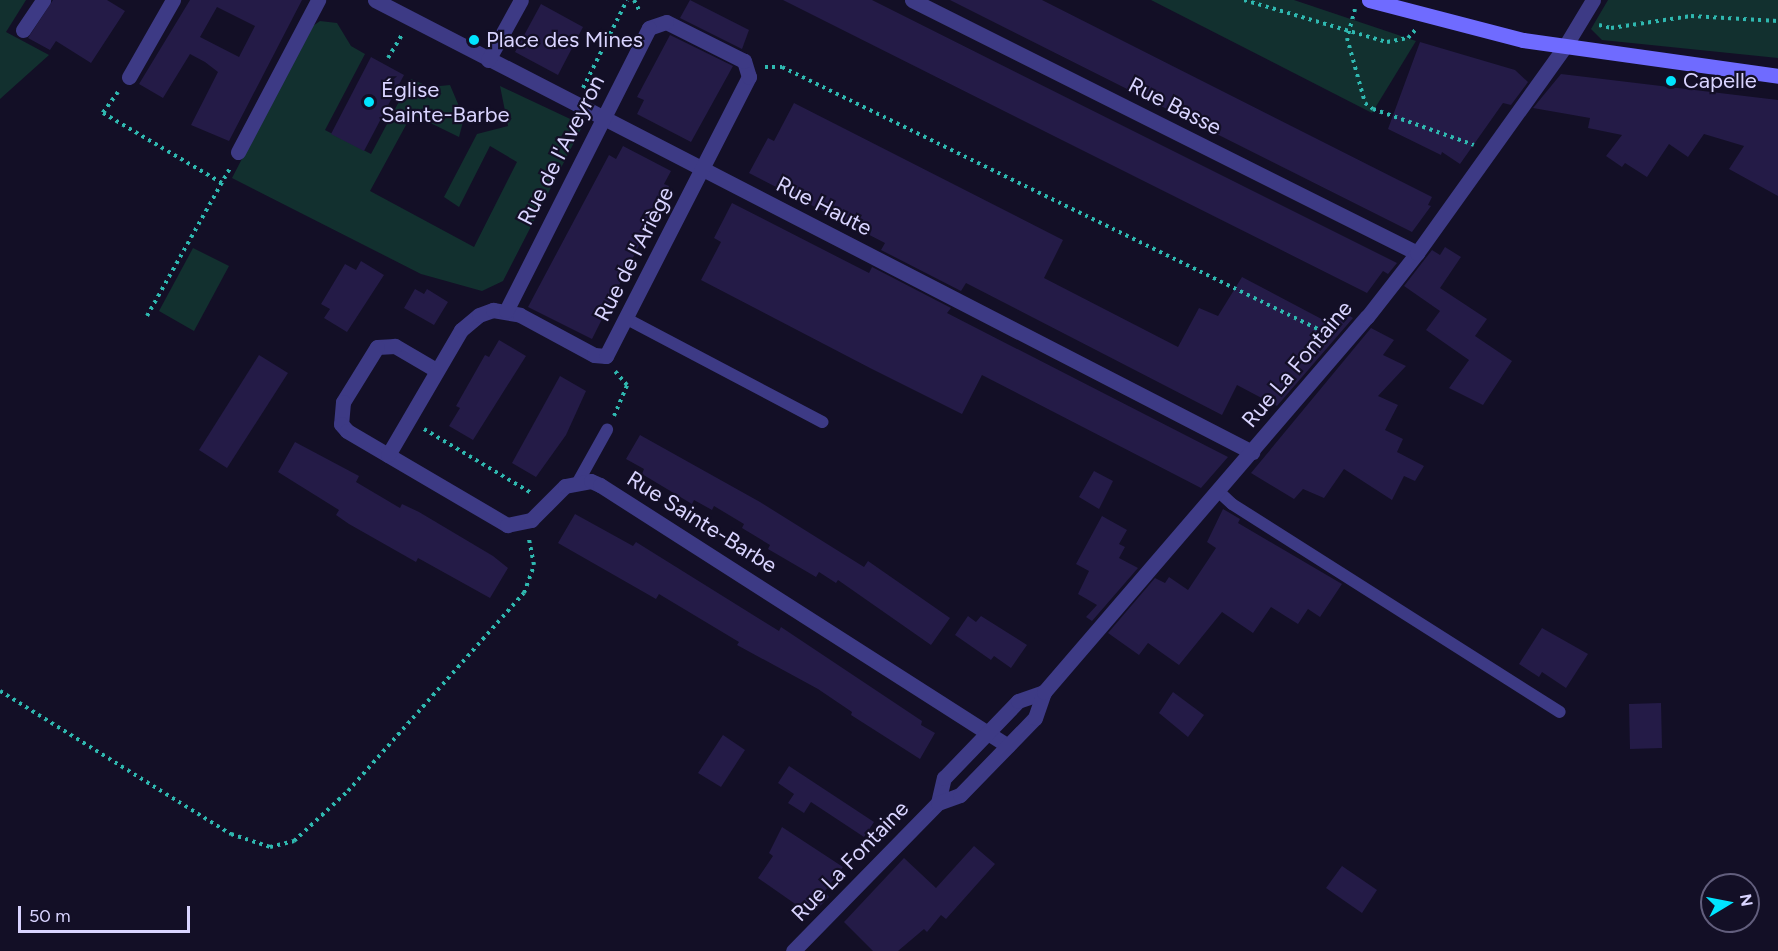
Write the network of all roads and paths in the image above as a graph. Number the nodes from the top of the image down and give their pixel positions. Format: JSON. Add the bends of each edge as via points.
{"nodes":[{"id":1,"x":43,"y":0,"type":"edge"},
{"id":2,"x":173,"y":0,"type":"edge"},
{"id":3,"x":318,"y":0,"type":"edge"},
{"id":4,"x":375,"y":0,"type":"edge"},
{"id":5,"x":521,"y":0,"type":"edge"},
{"id":6,"x":627,"y":0,"type":"edge"},
{"id":7,"x":912,"y":0,"type":"edge"},
{"id":8,"x":1244,"y":0,"type":"edge"},
{"id":9,"x":1358,"y":0,"type":"edge"},
{"id":10,"x":1369,"y":0,"type":"edge"},
{"id":11,"x":1593,"y":0,"type":"edge"},
{"id":12,"x":1426,"y":16,"type":"junction"},
{"id":13,"x":411,"y":19,"type":"junction"},
{"id":14,"x":1581,"y":21,"type":"junction"},
{"id":15,"x":1778,"y":21,"type":"edge"},
{"id":16,"x":23,"y":30,"type":"dead end"},
{"id":17,"x":1348,"y":33,"type":"junction"},
{"id":18,"x":1564,"y":48,"type":"junction"},
{"id":19,"x":388,"y":58,"type":"dead end"},
{"id":20,"x":488,"y":60,"type":"junction"},
{"id":21,"x":748,"y":68,"type":"junction"},
{"id":22,"x":129,"y":76,"type":"joint"},
{"id":23,"x":1778,"y":76,"type":"edge"},
{"id":24,"x":575,"y":105,"type":"junction"},
{"id":25,"x":600,"y":118,"type":"junction"},
{"id":26,"x":1489,"y":151,"type":"junction"},
{"id":27,"x":238,"y":152,"type":"joint"},
{"id":28,"x":702,"y":168,"type":"junction"},
{"id":29,"x":222,"y":183,"type":"junction"},
{"id":30,"x":1417,"y":253,"type":"junction"},
{"id":31,"x":506,"y":310,"type":"junction"},
{"id":32,"x":147,"y":316,"type":"dead end"},
{"id":33,"x":627,"y":319,"type":"junction"},
{"id":34,"x":1345,"y":343,"type":"junction"},
{"id":35,"x":603,"y":357,"type":"junction"},
{"id":36,"x":436,"y":370,"type":"junction"},
{"id":37,"x":408,"y":419,"type":"junction"},
{"id":38,"x":822,"y":422,"type":"dead end"},
{"id":39,"x":607,"y":430,"type":"joint"},
{"id":40,"x":1252,"y":452,"type":"junction"},
{"id":41,"x":388,"y":455,"type":"junction"},
{"id":42,"x":578,"y":482,"type":"junction"},
{"id":43,"x":1218,"y":491,"type":"junction"},
{"id":44,"x":547,"y":502,"type":"junction"},
{"id":45,"x":525,"y":523,"type":"junction"},
{"id":46,"x":0,"y":691,"type":"edge"},
{"id":47,"x":1044,"y":692,"type":"junction"},
{"id":48,"x":1560,"y":712,"type":"dead end"},
{"id":49,"x":989,"y":731,"type":"junction"},
{"id":50,"x":1008,"y":746,"type":"junction"},
{"id":51,"x":938,"y":803,"type":"junction"},
{"id":52,"x":793,"y":951,"type":"edge"}],
"edges":[{"from":1,"to":16,"type":"street"},
{"from":2,"to":22,"type":"street"},
{"from":3,"to":27,"type":"street"},
{"from":4,"to":13,"type":"street","name":"Rue Haute"},
{"from":5,"to":20,"type":"street"},
{"from":6,"to":24,"type":"path"},
{"from":7,"to":30,"type":"street","name":"Rue Basse"},
{"from":8,"to":17,"type":"path"},
{"from":9,"to":17,"type":"path"},
{"from":10,"to":12,"type":"main road"},
{"from":11,"to":14,"type":"street","name":"Rue La Fontaine"},
{"from":12,"to":17,"type":"path","via":[[1408,38],[1398,41]]},
{"from":12,"to":18,"type":"main road"},
{"from":13,"to":19,"type":"path"},
{"from":13,"to":20,"type":"street","name":"Rue Haute"},
{"from":14,"to":15,"type":"path","via":[[1611,28],[1691,16]]},
{"from":14,"to":18,"type":"street","name":"Rue La Fontaine"},
{"from":17,"to":26,"type":"path","via":[[1365,102],[1374,110]]},
{"from":18,"to":23,"type":"main road"},
{"from":18,"to":26,"type":"street","name":"Rue La Fontaine"},
{"from":20,"to":24,"type":"street","name":"Rue Haute"},
{"from":21,"to":25,"type":"street","name":"Rue de l'Aveyron","via":[[744,61],[666,22],[649,28]]},
{"from":21,"to":28,"type":"street","name":"Rue de l'Ariège","via":[[749,77]]},
{"from":21,"to":34,"type":"path","via":[[782,67]]},
{"from":22,"to":29,"type":"path","via":[[103,113]]},
{"from":24,"to":25,"type":"street","name":"Rue Haute"},
{"from":25,"to":28,"type":"street","name":"Rue Haute"},
{"from":25,"to":31,"type":"street","name":"Rue de l'Aveyron"},
{"from":26,"to":30,"type":"street","name":"Rue La Fontaine"},
{"from":27,"to":29,"type":"path"},
{"from":28,"to":33,"type":"street","name":"Rue de l'Ariège"},
{"from":28,"to":40,"type":"street","name":"Rue Haute"},
{"from":29,"to":32,"type":"path"},
{"from":30,"to":34,"type":"street","name":"Rue La Fontaine"},
{"from":31,"to":35,"type":"street","name":"Rue de l'Ariège"},
{"from":31,"to":36,"type":"street","via":[[493,310],[469,322]]},
{"from":33,"to":35,"type":"street","name":"Rue de l'Ariège"},
{"from":33,"to":38,"type":"lane"},
{"from":34,"to":40,"type":"street","name":"Rue La Fontaine"},
{"from":35,"to":39,"type":"path","via":[[627,385]]},
{"from":36,"to":37,"type":"street"},
{"from":36,"to":41,"type":"street","via":[[395,346],[385,345],[370,354],[343,402],[341,424],[346,431]]},
{"from":37,"to":41,"type":"street"},
{"from":37,"to":44,"type":"path"},
{"from":39,"to":42,"type":"lane"},
{"from":40,"to":43,"type":"street","name":"Rue La Fontaine"},
{"from":41,"to":45,"type":"street","via":[[498,521],[507,525]]},
{"from":42,"to":44,"type":"street","via":[[565,486]]},
{"from":42,"to":49,"type":"street","name":"Rue Sainte-Barbe","via":[[600,485]]},
{"from":43,"to":47,"type":"street","name":"Rue La Fontaine"},
{"from":43,"to":48,"type":"lane","via":[[1232,504]]},
{"from":44,"to":45,"type":"street"},
{"from":45,"to":46,"type":"path","via":[[534,565],[524,593],[348,791],[294,841],[270,847],[231,834]]},
{"from":47,"to":49,"type":"street","name":"Rue La Fontaine","via":[[1018,701]]},
{"from":47,"to":50,"type":"street","name":"Rue La Fontaine","via":[[1035,718]]},
{"from":49,"to":50,"type":"street","name":"Rue Sainte-Barbe"},
{"from":49,"to":51,"type":"street","name":"Rue La Fontaine","via":[[944,778]]},
{"from":50,"to":51,"type":"street","name":"Rue La Fontaine","via":[[960,795]]},
{"from":51,"to":52,"type":"street","name":"Rue La Fontaine"}]}
